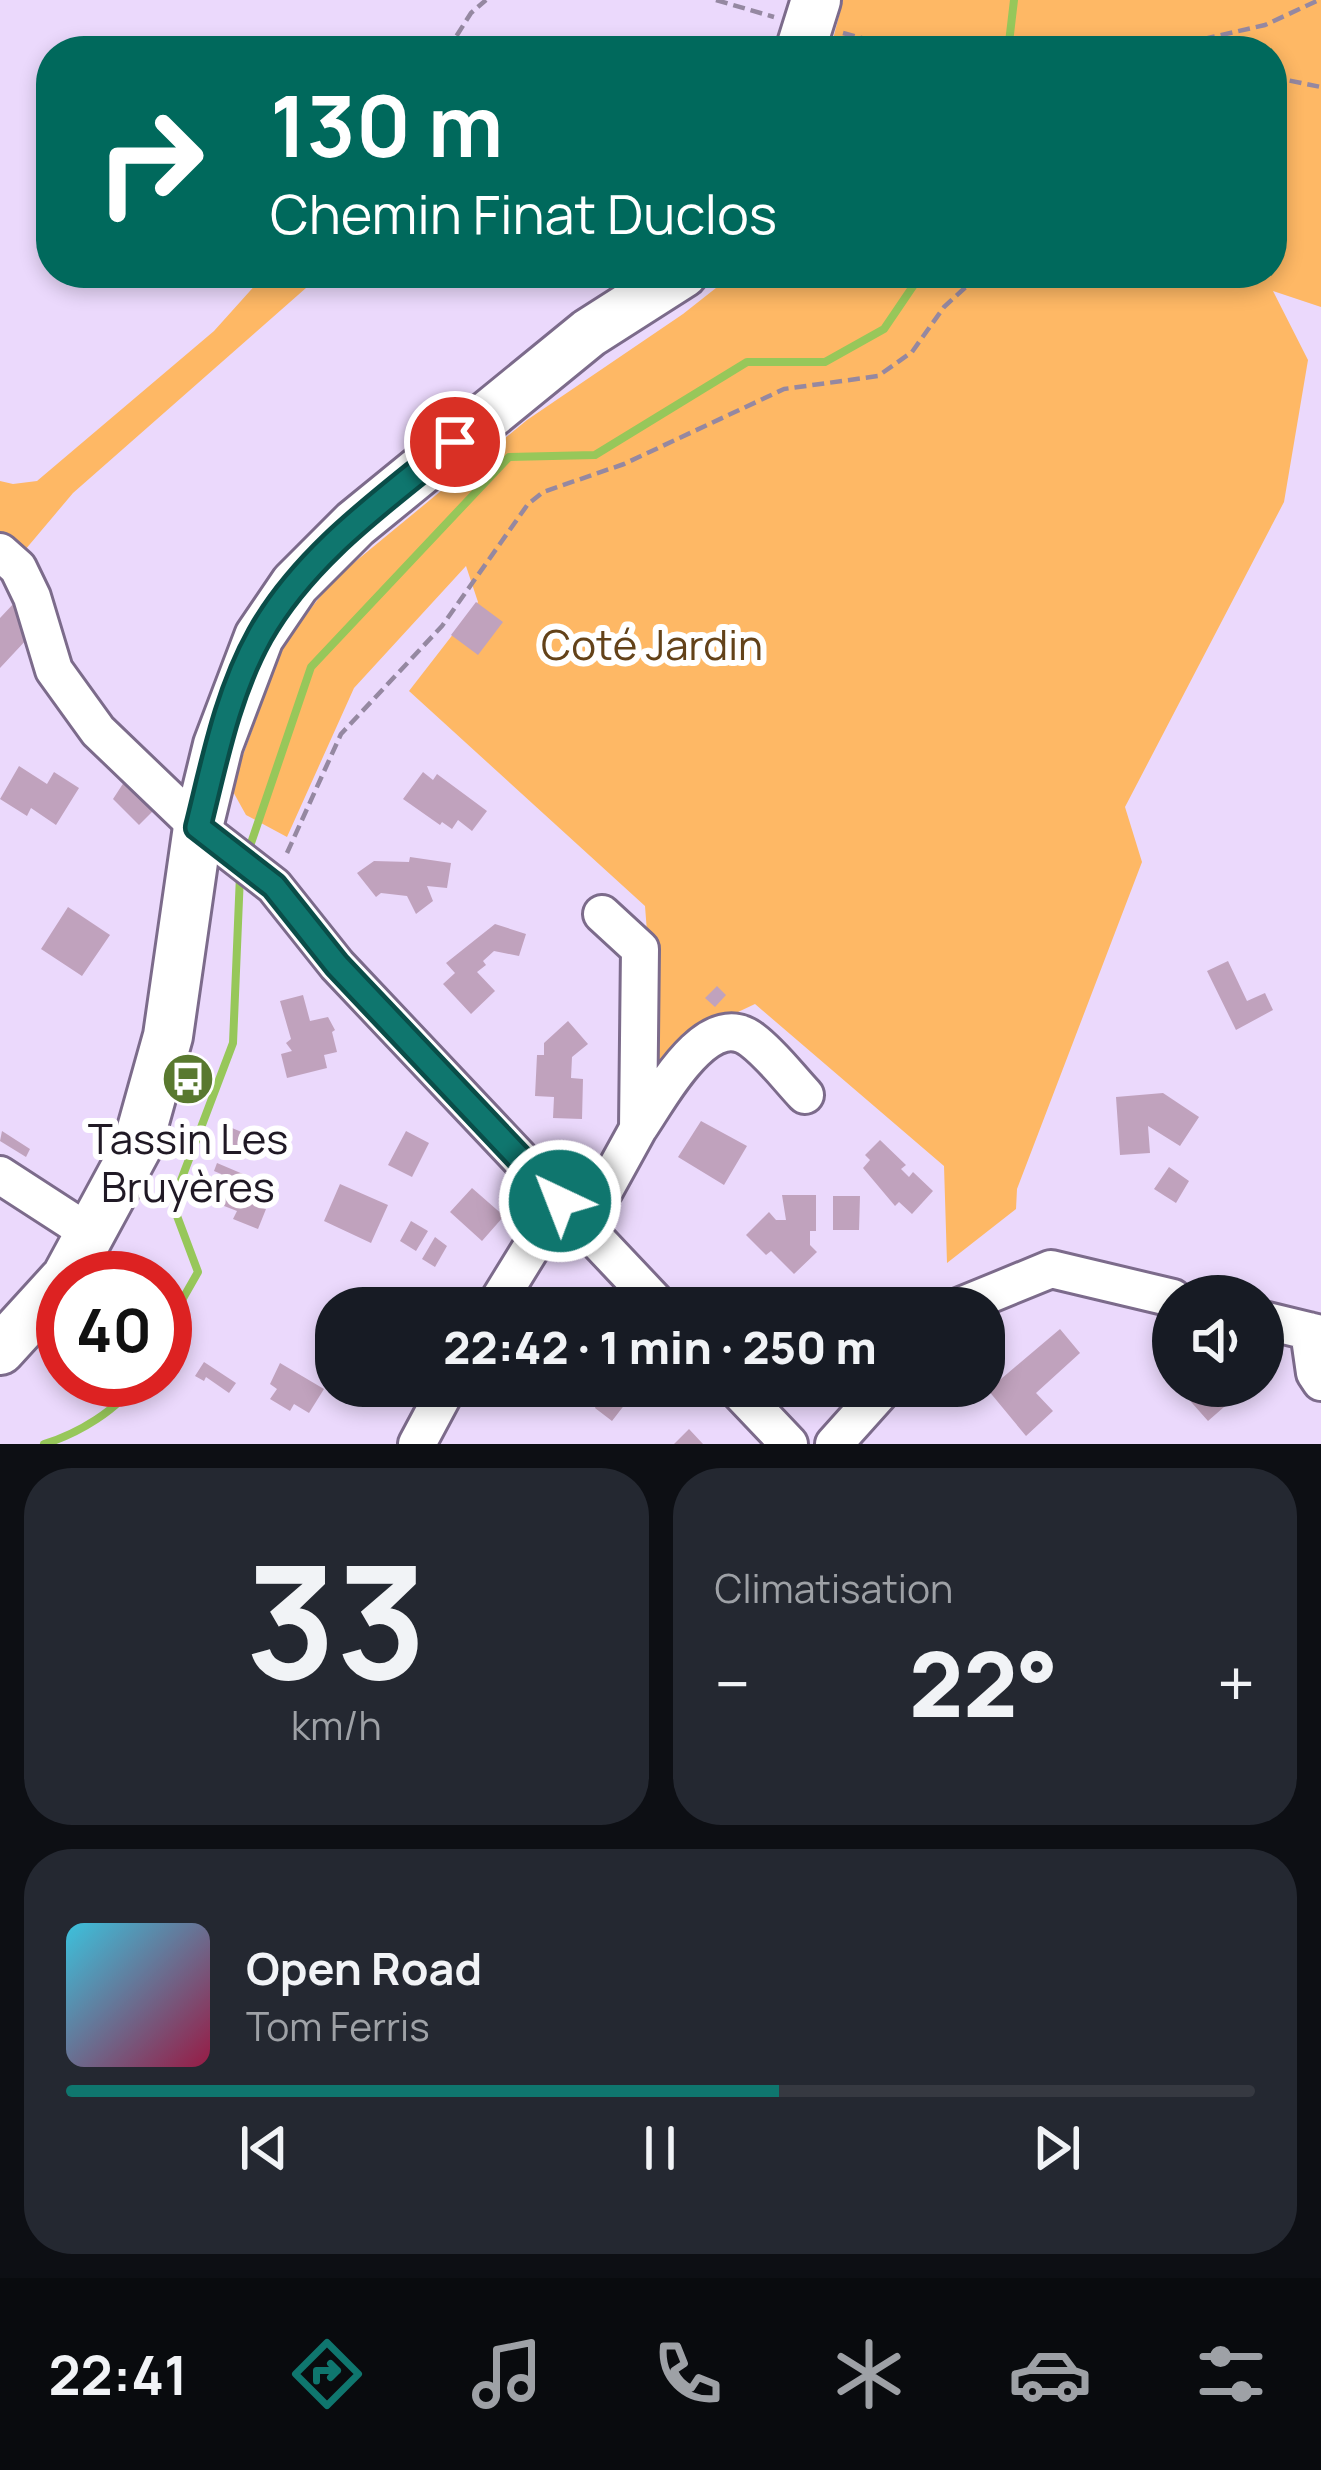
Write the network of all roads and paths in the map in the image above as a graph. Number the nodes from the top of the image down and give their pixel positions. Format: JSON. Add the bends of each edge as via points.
{"nodes":[{"id":1,"x":485,"y":0,"type":"edge"},
{"id":2,"x":716,"y":0,"type":"edge"},
{"id":3,"x":1319,"y":0,"type":"edge"},
{"id":4,"x":810,"y":22,"type":"edge"},
{"id":5,"x":456,"y":36,"type":"edge"},
{"id":6,"x":858,"y":36,"type":"edge"},
{"id":7,"x":1217,"y":36,"type":"edge"},
{"id":8,"x":1287,"y":80,"type":"edge"},
{"id":9,"x":1321,"y":87,"type":"edge"},
{"id":10,"x":660,"y":288,"type":"edge"},
{"id":11,"x":965,"y":288,"type":"edge"},
{"id":12,"x":0,"y":552,"type":"edge"},
{"id":13,"x":241,"y":860,"type":"junction"},
{"id":14,"x":602,"y":914,"type":"dead end"},
{"id":15,"x":806,"y":1095,"type":"dead end"},
{"id":16,"x":638,"y":1130,"type":"junction"},
{"id":17,"x":0,"y":1175,"type":"edge"},
{"id":18,"x":572,"y":1214,"type":"junction"},
{"id":19,"x":91,"y":1234,"type":"junction"},
{"id":20,"x":81,"y":1251,"type":"edge"},
{"id":21,"x":511,"y":1287,"type":"edge"},
{"id":22,"x":641,"y":1287,"type":"edge"},
{"id":23,"x":1005,"y":1288,"type":"edge"},
{"id":24,"x":1152,"y":1293,"type":"edge"},
{"id":25,"x":36,"y":1311,"type":"edge"},
{"id":26,"x":1284,"y":1325,"type":"edge"},
{"id":27,"x":1315,"y":1332,"type":"edge"},
{"id":28,"x":0,"y":1350,"type":"edge"},
{"id":29,"x":1321,"y":1382,"type":"edge"},
{"id":30,"x":437,"y":1407,"type":"edge"},
{"id":31,"x":754,"y":1407,"type":"edge"},
{"id":32,"x":867,"y":1407,"type":"edge"},
{"id":33,"x":417,"y":1444,"type":"edge"},
{"id":34,"x":789,"y":1444,"type":"edge"},
{"id":35,"x":834,"y":1444,"type":"edge"}],
"edges":[{"from":1,"to":5,"type":"path"},
{"from":2,"to":4,"type":"path"},
{"from":3,"to":7,"type":"path"},
{"from":4,"to":6,"type":"path"},
{"from":8,"to":9,"type":"path"},
{"from":10,"to":13,"type":"main road","via":[[589,333],[355,524],[295,584],[259,637],[236,692]]},
{"from":11,"to":13,"type":"path","via":[[912,352],[878,376],[784,388],[624,464],[543,492],[442,626],[341,734]]},
{"from":12,"to":13,"type":"street","via":[[32,597],[54,670],[98,731]]},
{"from":13,"to":18,"type":"street"},
{"from":13,"to":19,"type":"main road","via":[[167,1036],[136,1147]]},
{"from":14,"to":16,"type":"street","via":[[640,949]]},
{"from":15,"to":16,"type":"street","via":[[750,1038],[714,1036],[698,1045]]},
{"from":16,"to":18,"type":"street"},
{"from":17,"to":19,"type":"street"},
{"from":18,"to":21,"type":"street"},
{"from":18,"to":22,"type":"street"},
{"from":19,"to":20,"type":"main road"},
{"from":23,"to":24,"type":"street","via":[[1051,1269]]},
{"from":25,"to":28,"type":"main road"},
{"from":26,"to":27,"type":"street"},
{"from":27,"to":29,"type":"street"},
{"from":30,"to":33,"type":"street"},
{"from":31,"to":34,"type":"street"},
{"from":32,"to":35,"type":"street"}]}
